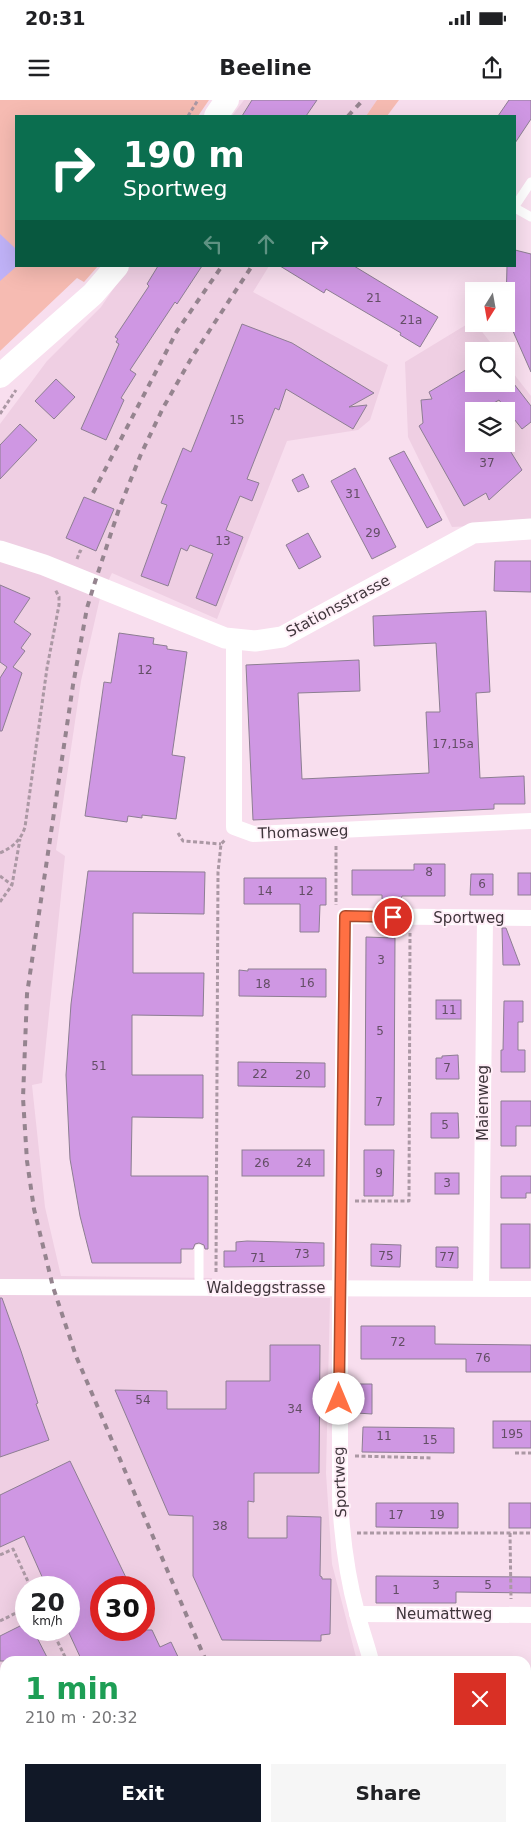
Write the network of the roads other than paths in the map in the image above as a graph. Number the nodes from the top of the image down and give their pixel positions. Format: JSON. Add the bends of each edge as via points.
{"nodes":[{"id":1,"x":227,"y":100,"type":"edge"},
{"id":2,"x":217,"y":115,"type":"edge"},
{"id":3,"x":531,"y":182,"type":"edge"},
{"id":4,"x":516,"y":205,"type":"edge"},
{"id":5,"x":516,"y":208,"type":"edge"},
{"id":6,"x":531,"y":217,"type":"edge"},
{"id":7,"x":116,"y":267,"type":"edge"},
{"id":8,"x":1,"y":386,"type":"edge"},
{"id":9,"x":531,"y":529,"type":"edge"},
{"id":10,"x":0,"y":551,"type":"edge"},
{"id":11,"x":234,"y":640,"type":"junction"},
{"id":12,"x":531,"y":821,"type":"edge"},
{"id":13,"x":484,"y":918,"type":"junction"},
{"id":14,"x":531,"y":918,"type":"edge"},
{"id":15,"x":199,"y":1249,"type":"dead end"},
{"id":16,"x":0,"y":1287,"type":"edge"},
{"id":17,"x":199,"y":1287,"type":"junction"},
{"id":18,"x":340,"y":1288,"type":"junction"},
{"id":19,"x":482,"y":1288,"type":"junction"},
{"id":20,"x":531,"y":1289,"type":"edge"},
{"id":21,"x":357,"y":1614,"type":"junction"},
{"id":22,"x":531,"y":1615,"type":"edge"},
{"id":23,"x":370,"y":1656,"type":"edge"}],
"edges":[{"from":1,"to":2,"type":"main road"},
{"from":3,"to":4,"type":"lane"},
{"from":5,"to":6,"type":"lane"},
{"from":7,"to":8,"type":"main road"},
{"from":9,"to":11,"type":"street","name":"Stationsstrasse","via":[[473,533],[282,637]]},
{"from":10,"to":11,"type":"street","name":"Stationsstrasse"},
{"from":11,"to":12,"type":"street","name":"Thomasweg","via":[[234,827],[253,834]]},
{"from":13,"to":14,"type":"street","name":"Sportweg"},
{"from":13,"to":18,"type":"street","name":"Sportweg","via":[[345,916]]},
{"from":13,"to":19,"type":"street","name":"Maienweg"},
{"from":15,"to":17,"type":"lane"},
{"from":16,"to":17,"type":"street","name":"Waldeggstrasse"},
{"from":17,"to":18,"type":"street","name":"Waldeggstrasse"},
{"from":18,"to":19,"type":"street","name":"Waldeggstrasse"},
{"from":18,"to":21,"type":"street","name":"Sportweg","via":[[342,1533]]},
{"from":19,"to":20,"type":"street","name":"Waldeggstrasse"},
{"from":21,"to":22,"type":"street","name":"Neumattweg"},
{"from":21,"to":23,"type":"street","name":"Sportweg"}]}
